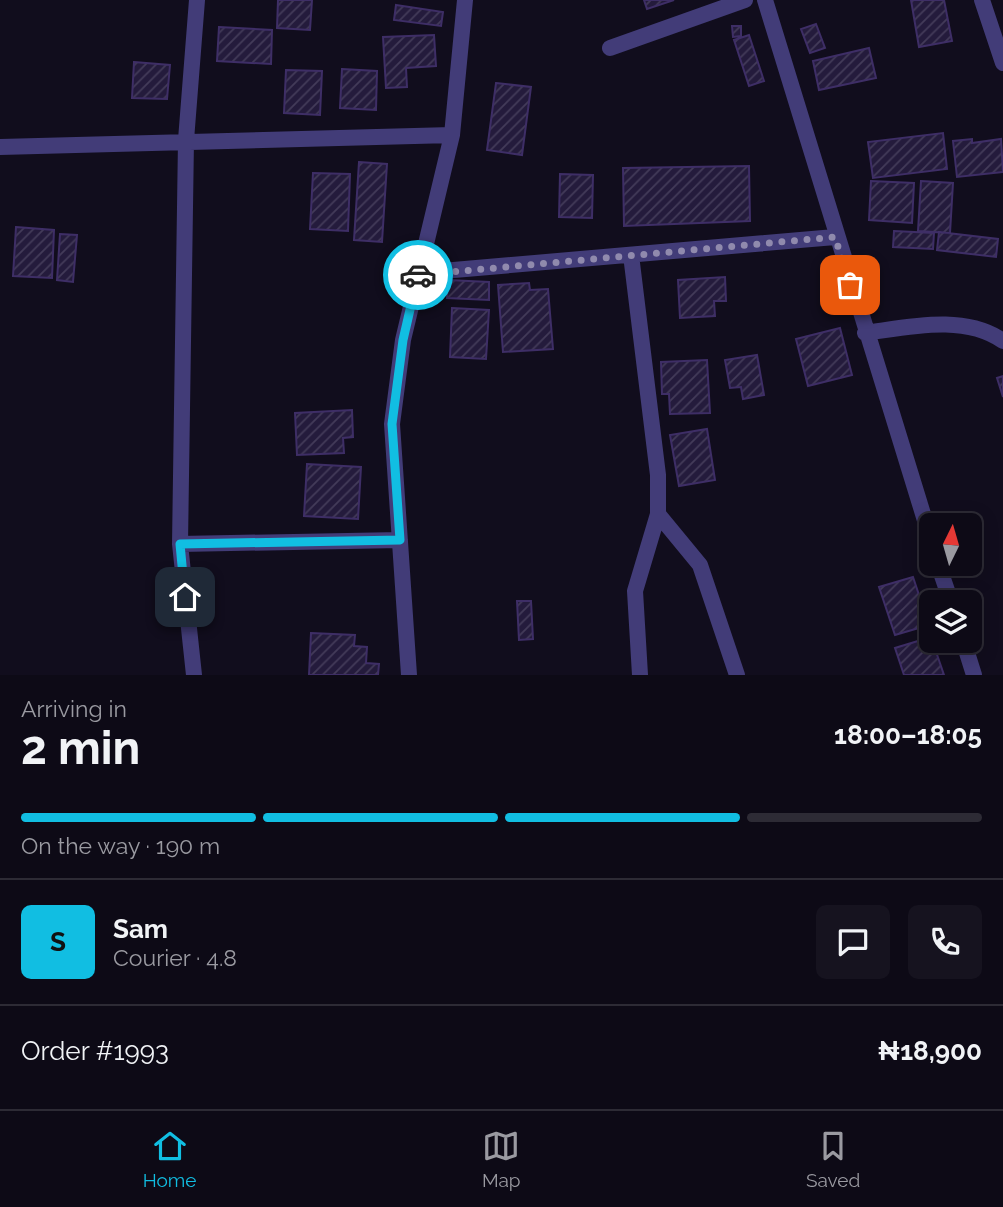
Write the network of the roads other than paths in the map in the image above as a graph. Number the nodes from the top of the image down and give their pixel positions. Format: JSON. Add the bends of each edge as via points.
{"nodes":[{"id":1,"x":197,"y":0,"type":"edge"},
{"id":2,"x":465,"y":0,"type":"edge"},
{"id":3,"x":746,"y":0,"type":"edge"},
{"id":4,"x":765,"y":0,"type":"edge"},
{"id":5,"x":982,"y":0,"type":"edge"},
{"id":6,"x":610,"y":48,"type":"dead end"},
{"id":7,"x":1003,"y":63,"type":"edge"},
{"id":8,"x":452,"y":135,"type":"junction"},
{"id":9,"x":186,"y":140,"type":"junction"},
{"id":10,"x":0,"y":147,"type":"edge"},
{"id":11,"x":835,"y":237,"type":"junction"},
{"id":12,"x":631,"y":255,"type":"junction"},
{"id":13,"x":419,"y":273,"type":"junction"},
{"id":14,"x":865,"y":332,"type":"junction"},
{"id":15,"x":1003,"y":341,"type":"edge"},
{"id":16,"x":922,"y":513,"type":"edge"},
{"id":17,"x":658,"y":514,"type":"junction"},
{"id":18,"x":400,"y":540,"type":"junction"},
{"id":19,"x":180,"y":544,"type":"junction"},
{"id":20,"x":967,"y":653,"type":"edge"},
{"id":21,"x":194,"y":675,"type":"edge"},
{"id":22,"x":409,"y":675,"type":"edge"},
{"id":23,"x":640,"y":675,"type":"edge"},
{"id":24,"x":737,"y":675,"type":"edge"},
{"id":25,"x":974,"y":675,"type":"edge"}],
"edges":[{"from":1,"to":9,"type":"street"},
{"from":2,"to":8,"type":"street"},
{"from":3,"to":6,"type":"street"},
{"from":4,"to":11,"type":"street"},
{"from":5,"to":7,"type":"street"},
{"from":8,"to":9,"type":"street"},
{"from":8,"to":13,"type":"street"},
{"from":9,"to":10,"type":"street"},
{"from":9,"to":19,"type":"street"},
{"from":11,"to":12,"type":"street"},
{"from":11,"to":14,"type":"street"},
{"from":12,"to":13,"type":"street"},
{"from":12,"to":17,"type":"street","via":[[658,475]]},
{"from":13,"to":18,"type":"street","via":[[403,340],[392,424]]},
{"from":14,"to":15,"type":"street","via":[[969,326],[987,330]]},
{"from":14,"to":16,"type":"street"},
{"from":17,"to":23,"type":"street","via":[[635,591]]},
{"from":17,"to":24,"type":"street","via":[[700,565]]},
{"from":18,"to":19,"type":"street"},
{"from":18,"to":22,"type":"street"},
{"from":19,"to":21,"type":"street"},
{"from":20,"to":25,"type":"street"}]}
